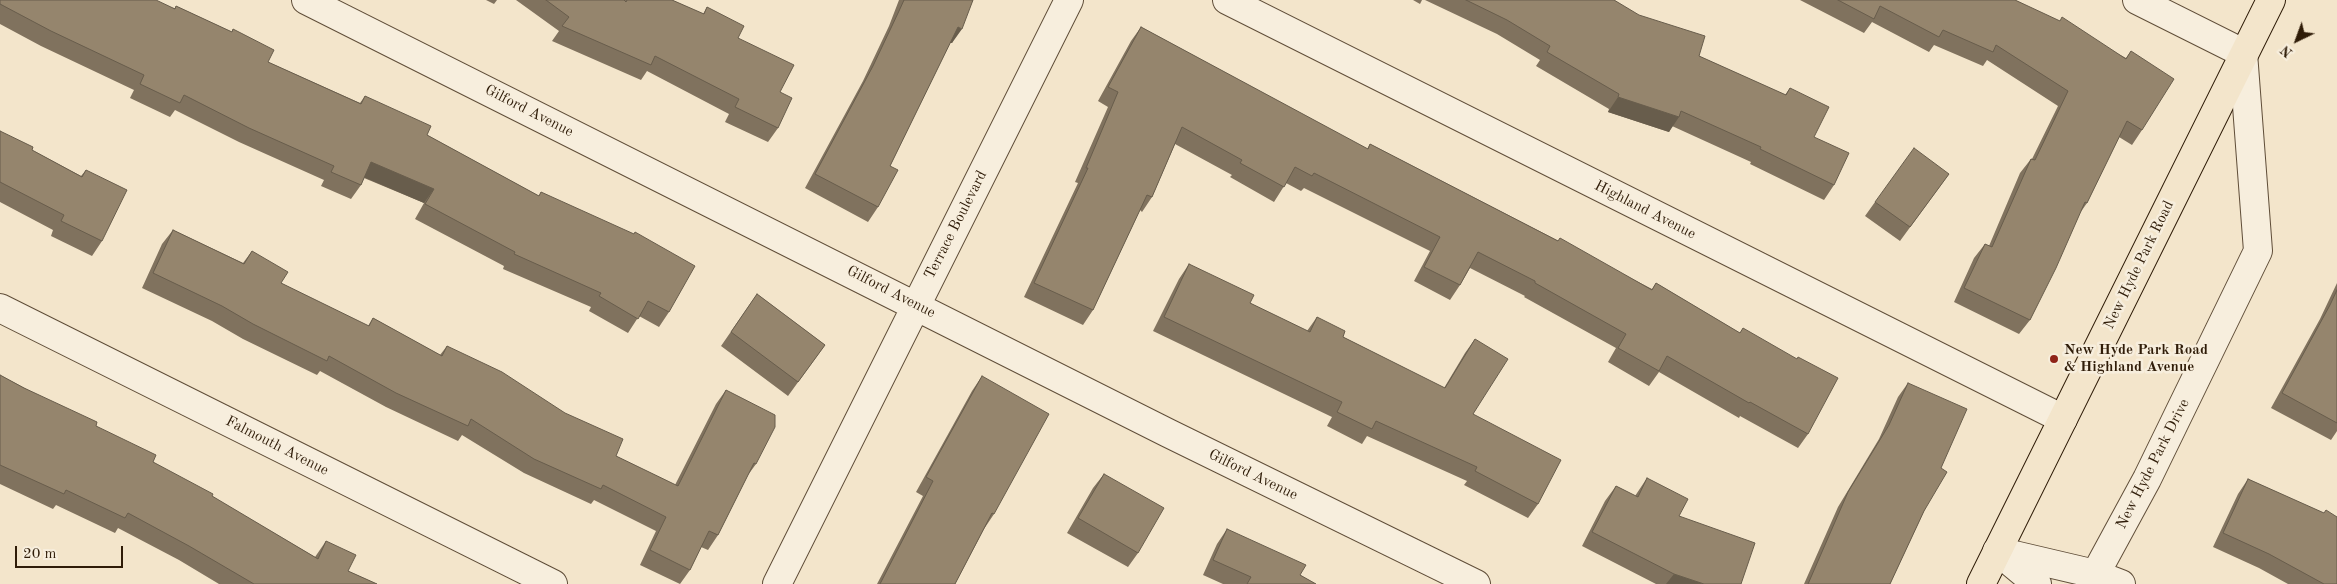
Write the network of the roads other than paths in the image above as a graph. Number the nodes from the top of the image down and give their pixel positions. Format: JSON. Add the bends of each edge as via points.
{"nodes":[{"id":1,"x":306,"y":0,"type":"edge"},
{"id":2,"x":1069,"y":0,"type":"edge"},
{"id":3,"x":1227,"y":0,"type":"edge"},
{"id":4,"x":2137,"y":0,"type":"edge"},
{"id":5,"x":2271,"y":0,"type":"edge"},
{"id":6,"x":2243,"y":53,"type":"junction"},
{"id":7,"x":916,"y":305,"type":"junction"},
{"id":8,"x":0,"y":308,"type":"edge"},
{"id":9,"x":2064,"y":419,"type":"junction"},
{"id":10,"x":1997,"y":551,"type":"junction"},
{"id":11,"x":2092,"y":579,"type":"edge"},
{"id":12,"x":553,"y":584,"type":"edge"},
{"id":13,"x":776,"y":584,"type":"edge"},
{"id":14,"x":1476,"y":584,"type":"edge"},
{"id":15,"x":1981,"y":584,"type":"edge"},
{"id":16,"x":2037,"y":584,"type":"edge"},
{"id":17,"x":2121,"y":584,"type":"edge"}],
"edges":[{"from":1,"to":7,"type":"street","name":"Gilford Avenue"},
{"from":2,"to":7,"type":"street","name":"Terrace Boulevard"},
{"from":3,"to":9,"type":"street","name":"Highland Avenue"},
{"from":4,"to":6,"type":"street"},
{"from":5,"to":6,"type":"main road","name":"New Hyde Park Road"},
{"from":6,"to":9,"type":"main road","name":"New Hyde Park Road"},
{"from":6,"to":11,"type":"street","name":"New Hyde Park Drive","via":[[2258,250],[2147,479]]},
{"from":7,"to":13,"type":"street","name":"Terrace Boulevard"},
{"from":7,"to":14,"type":"street","name":"Gilford Avenue"},
{"from":8,"to":12,"type":"street","name":"Falmouth Avenue"},
{"from":9,"to":10,"type":"main road","name":"New Hyde Park Road"},
{"from":10,"to":11,"type":"street"},
{"from":10,"to":15,"type":"main road","name":"New Hyde Park Road"},
{"from":10,"to":16,"type":"street"},
{"from":11,"to":17,"type":"street"}]}
